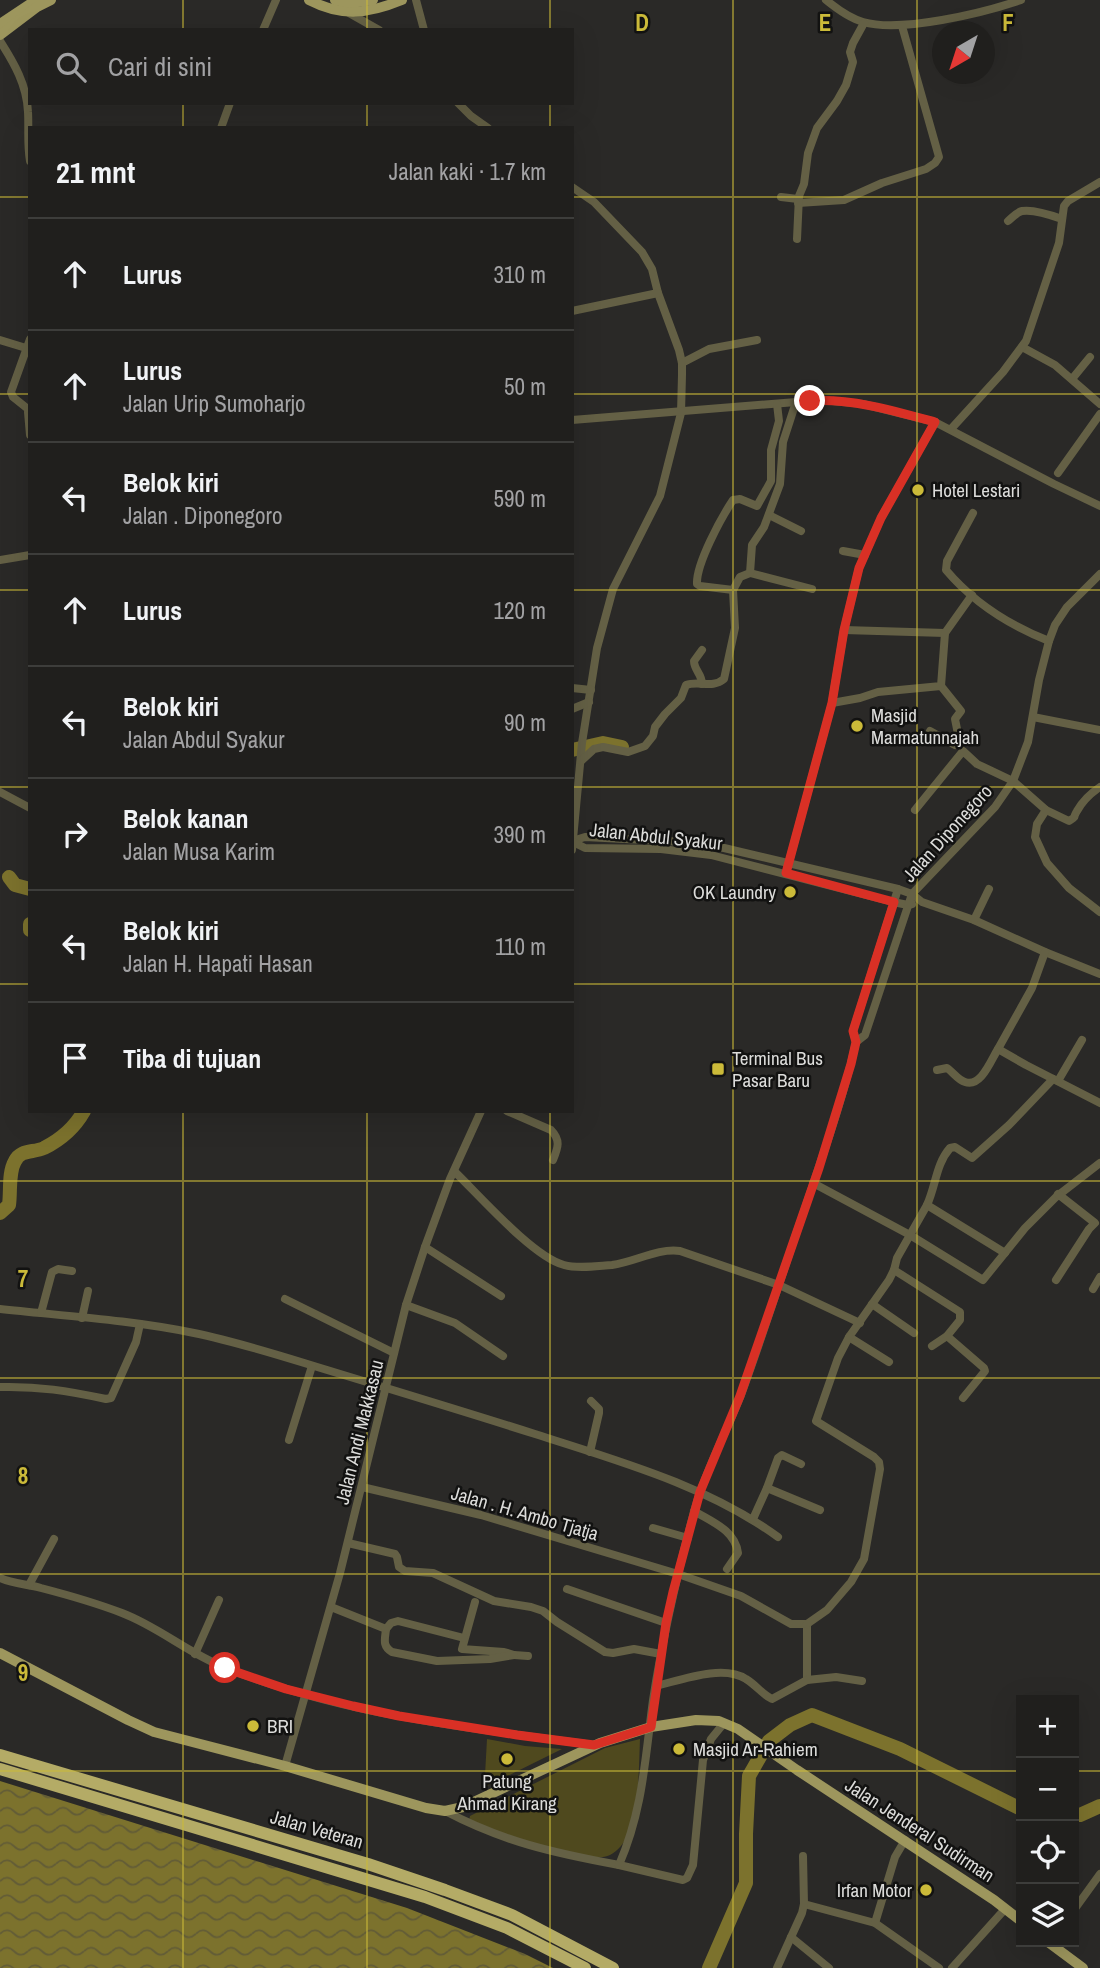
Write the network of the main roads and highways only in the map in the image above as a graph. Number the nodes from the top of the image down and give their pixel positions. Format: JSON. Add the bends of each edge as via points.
{"nodes":[{"id":1,"x":51,"y":0,"type":"edge"},
{"id":2,"x":309,"y":0,"type":"edge"},
{"id":3,"x":335,"y":0,"type":"edge"},
{"id":4,"x":373,"y":0,"type":"edge"},
{"id":5,"x":402,"y":0,"type":"edge"},
{"id":6,"x":34,"y":2,"type":"edge"},
{"id":7,"x":0,"y":24,"type":"edge"},
{"id":8,"x":0,"y":35,"type":"edge"},
{"id":9,"x":0,"y":1653,"type":"edge"},
{"id":10,"x":0,"y":1755,"type":"edge"},
{"id":11,"x":0,"y":1769,"type":"edge"},
{"id":12,"x":1016,"y":1917,"type":"edge"},
{"id":13,"x":1055,"y":1947,"type":"edge"},
{"id":14,"x":585,"y":1968,"type":"edge"},
{"id":15,"x":613,"y":1968,"type":"edge"},
{"id":16,"x":1083,"y":1968,"type":"edge"}],
"edges":[{"from":1,"to":6,"type":"main road"},
{"from":2,"to":5,"type":"main road","via":[[349,13]]},
{"from":3,"to":4,"type":"main road"},
{"from":6,"to":7,"type":"main road"},
{"from":6,"to":8,"type":"main road"},
{"from":9,"to":12,"type":"main road","name":"Jalan Jenderal Sudirman","via":[[154,1732],[445,1811],[463,1807],[594,1745],[651,1727],[696,1720],[724,1723]]},
{"from":10,"to":15,"type":"highway","name":"Jalan Veteran","via":[[445,1890],[512,1915]]},
{"from":11,"to":14,"type":"highway","name":"Jalan Veteran","via":[[425,1897],[507,1928]]},
{"from":13,"to":16,"type":"main road"}]}
